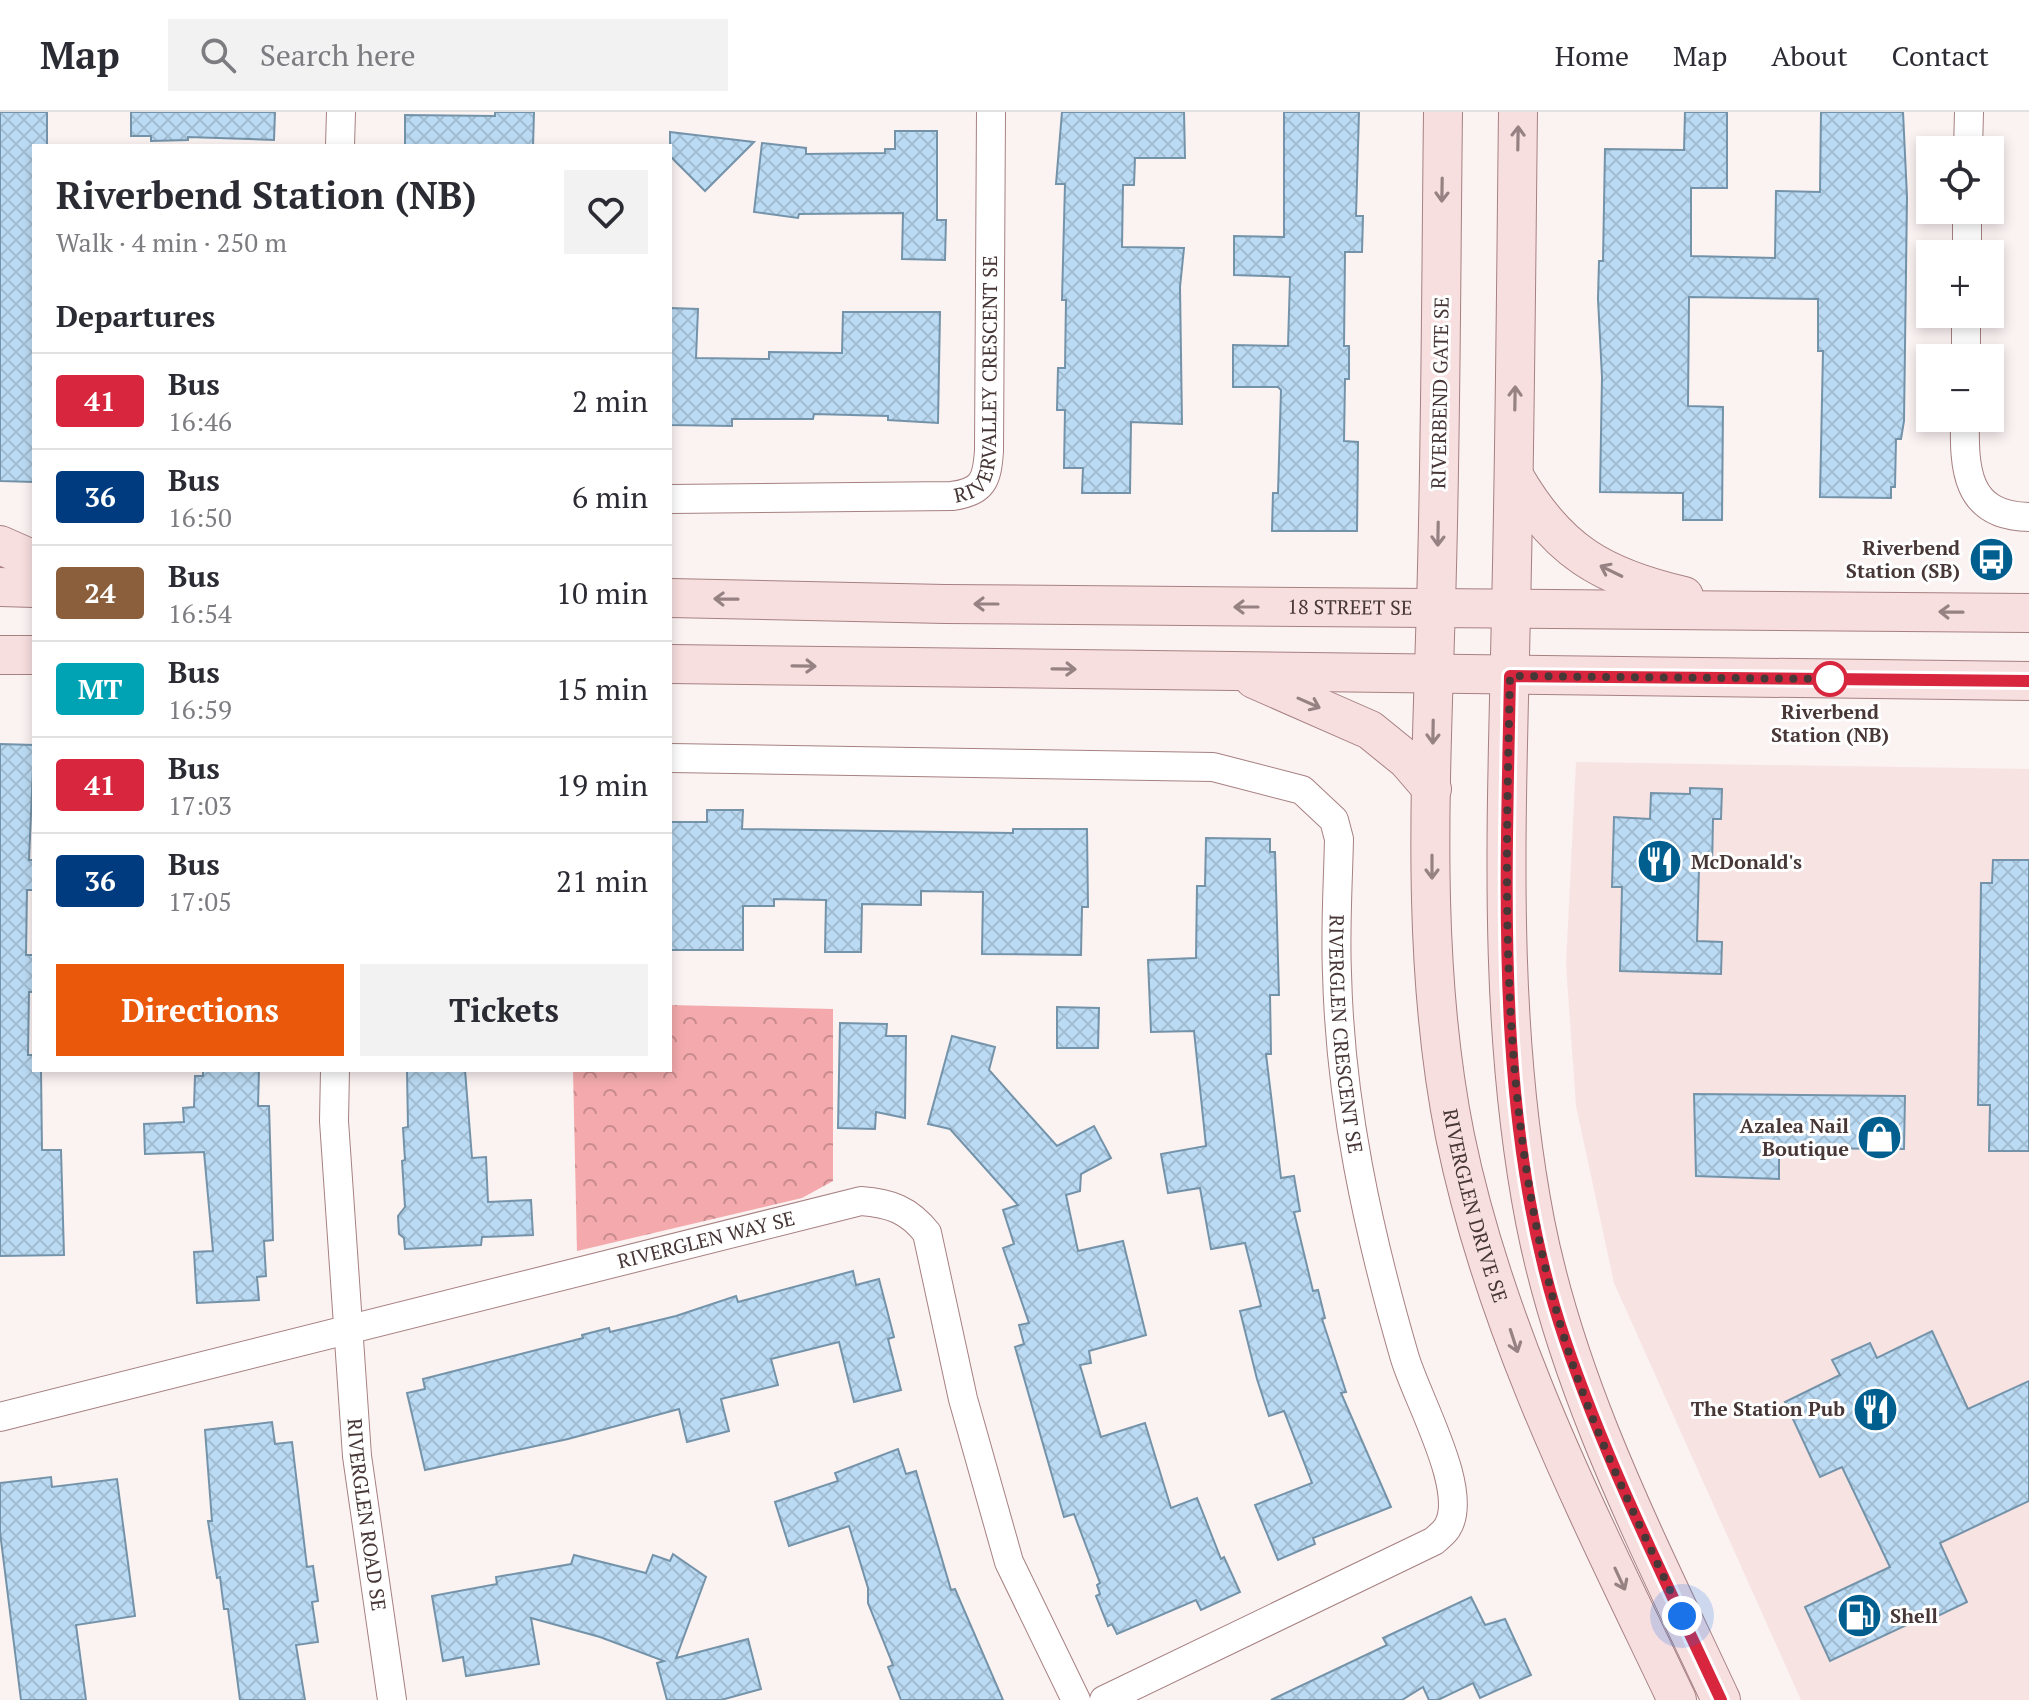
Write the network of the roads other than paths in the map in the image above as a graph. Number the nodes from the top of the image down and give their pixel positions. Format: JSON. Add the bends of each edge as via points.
{"nodes":[{"id":1,"x":341,"y":112,"type":"edge"},
{"id":2,"x":991,"y":112,"type":"edge"},
{"id":3,"x":1443,"y":112,"type":"edge"},
{"id":4,"x":1518,"y":112,"type":"edge"},
{"id":5,"x":1969,"y":112,"type":"edge"},
{"id":6,"x":1968,"y":136,"type":"edge"},
{"id":7,"x":340,"y":144,"type":"edge"},
{"id":8,"x":1965,"y":432,"type":"edge"},
{"id":9,"x":1514,"y":476,"type":"junction"},
{"id":10,"x":672,"y":499,"type":"edge"},
{"id":11,"x":2029,"y":517,"type":"edge"},
{"id":12,"x":0,"y":545,"type":"edge"},
{"id":13,"x":32,"y":559,"type":"edge"},
{"id":14,"x":0,"y":587,"type":"edge"},
{"id":15,"x":32,"y":588,"type":"edge"},
{"id":16,"x":672,"y":598,"type":"edge"},
{"id":17,"x":1436,"y":609,"type":"junction"},
{"id":18,"x":1738,"y":609,"type":"junction"},
{"id":19,"x":1511,"y":610,"type":"junction"},
{"id":20,"x":2029,"y":613,"type":"edge"},
{"id":21,"x":0,"y":655,"type":"edge"},
{"id":22,"x":32,"y":655,"type":"edge"},
{"id":23,"x":672,"y":664,"type":"edge"},
{"id":24,"x":1238,"y":672,"type":"junction"},
{"id":25,"x":1434,"y":675,"type":"junction"},
{"id":26,"x":1510,"y":676,"type":"junction"},
{"id":27,"x":2029,"y":681,"type":"edge"},
{"id":28,"x":672,"y":758,"type":"edge"},
{"id":29,"x":1432,"y":789,"type":"junction"},
{"id":30,"x":335,"y":1072,"type":"edge"},
{"id":31,"x":348,"y":1327,"type":"junction"},
{"id":32,"x":0,"y":1417,"type":"edge"},
{"id":33,"x":392,"y":1700,"type":"edge"},
{"id":34,"x":1076,"y":1700,"type":"edge"},
{"id":35,"x":1104,"y":1700,"type":"edge"},
{"id":36,"x":1677,"y":1700,"type":"edge"},
{"id":37,"x":1721,"y":1700,"type":"edge"}],
"edges":[{"from":1,"to":7,"type":"street"},
{"from":2,"to":10,"type":"street","name":"RIVERVALLEY CRESCENT SE","via":[[989,451],[987,474],[979,486],[971,494],[952,496]]},
{"from":3,"to":17,"type":"main road","name":"RIVERBEND GATE SE","one_way":true},
{"from":9,"to":4,"type":"main road","one_way":true},
{"from":5,"to":6,"type":"street"},
{"from":8,"to":11,"type":"street","via":[[1969,481],[1977,497],[1999,511]]},
{"from":18,"to":9,"type":"main road","one_way":true,"via":[[1641,586],[1572,552],[1534,510]]},
{"from":9,"to":19,"type":"main road"},
{"from":12,"to":13,"type":"main road"},
{"from":14,"to":15,"type":"main road"},
{"from":17,"to":16,"type":"main road","name":"18 STREET SE","one_way":true},
{"from":17,"to":19,"type":"main road","name":"18 STREET SE"},
{"from":17,"to":25,"type":"main road","name":"RIVERBEND GATE SE"},
{"from":18,"to":19,"type":"main road","name":"18 STREET SE"},
{"from":20,"to":18,"type":"main road","name":"18 STREET SE","one_way":true},
{"from":19,"to":26,"type":"main road"},
{"from":21,"to":22,"type":"main road"},
{"from":23,"to":24,"type":"main road","one_way":true},
{"from":24,"to":25,"type":"main road"},
{"from":24,"to":29,"type":"main road","one_way":true,"via":[[1370,730]]},
{"from":25,"to":26,"type":"main road"},
{"from":25,"to":29,"type":"main road","name":"RIVERGLEN DRIVE SE","one_way":true},
{"from":26,"to":27,"type":"main road"},
{"from":26,"to":37,"type":"main road","via":[[1507,991],[1536,1224],[1564,1338],[1615,1470]]},
{"from":28,"to":35,"type":"street","name":"RIVERGLEN CRESCENT SE","via":[[1213,767],[1302,790],[1334,820],[1339,839],[1337,973],[1355,1158],[1405,1359],[1446,1466],[1453,1513],[1434,1541]]},
{"from":29,"to":36,"type":"main road","name":"RIVERGLEN DRIVE SE","one_way":true,"via":[[1437,1004],[1455,1136],[1479,1236],[1518,1356]]},
{"from":30,"to":31,"type":"street"},
{"from":31,"to":32,"type":"street","name":"RIVERGLEN WAY SE"},
{"from":31,"to":33,"type":"street","name":"RIVERGLEN ROAD SE","via":[[368,1549]]},
{"from":31,"to":34,"type":"street","name":"RIVERGLEN WAY SE","via":[[861,1201],[900,1208],[927,1233],[963,1399],[1009,1562]]}]}
